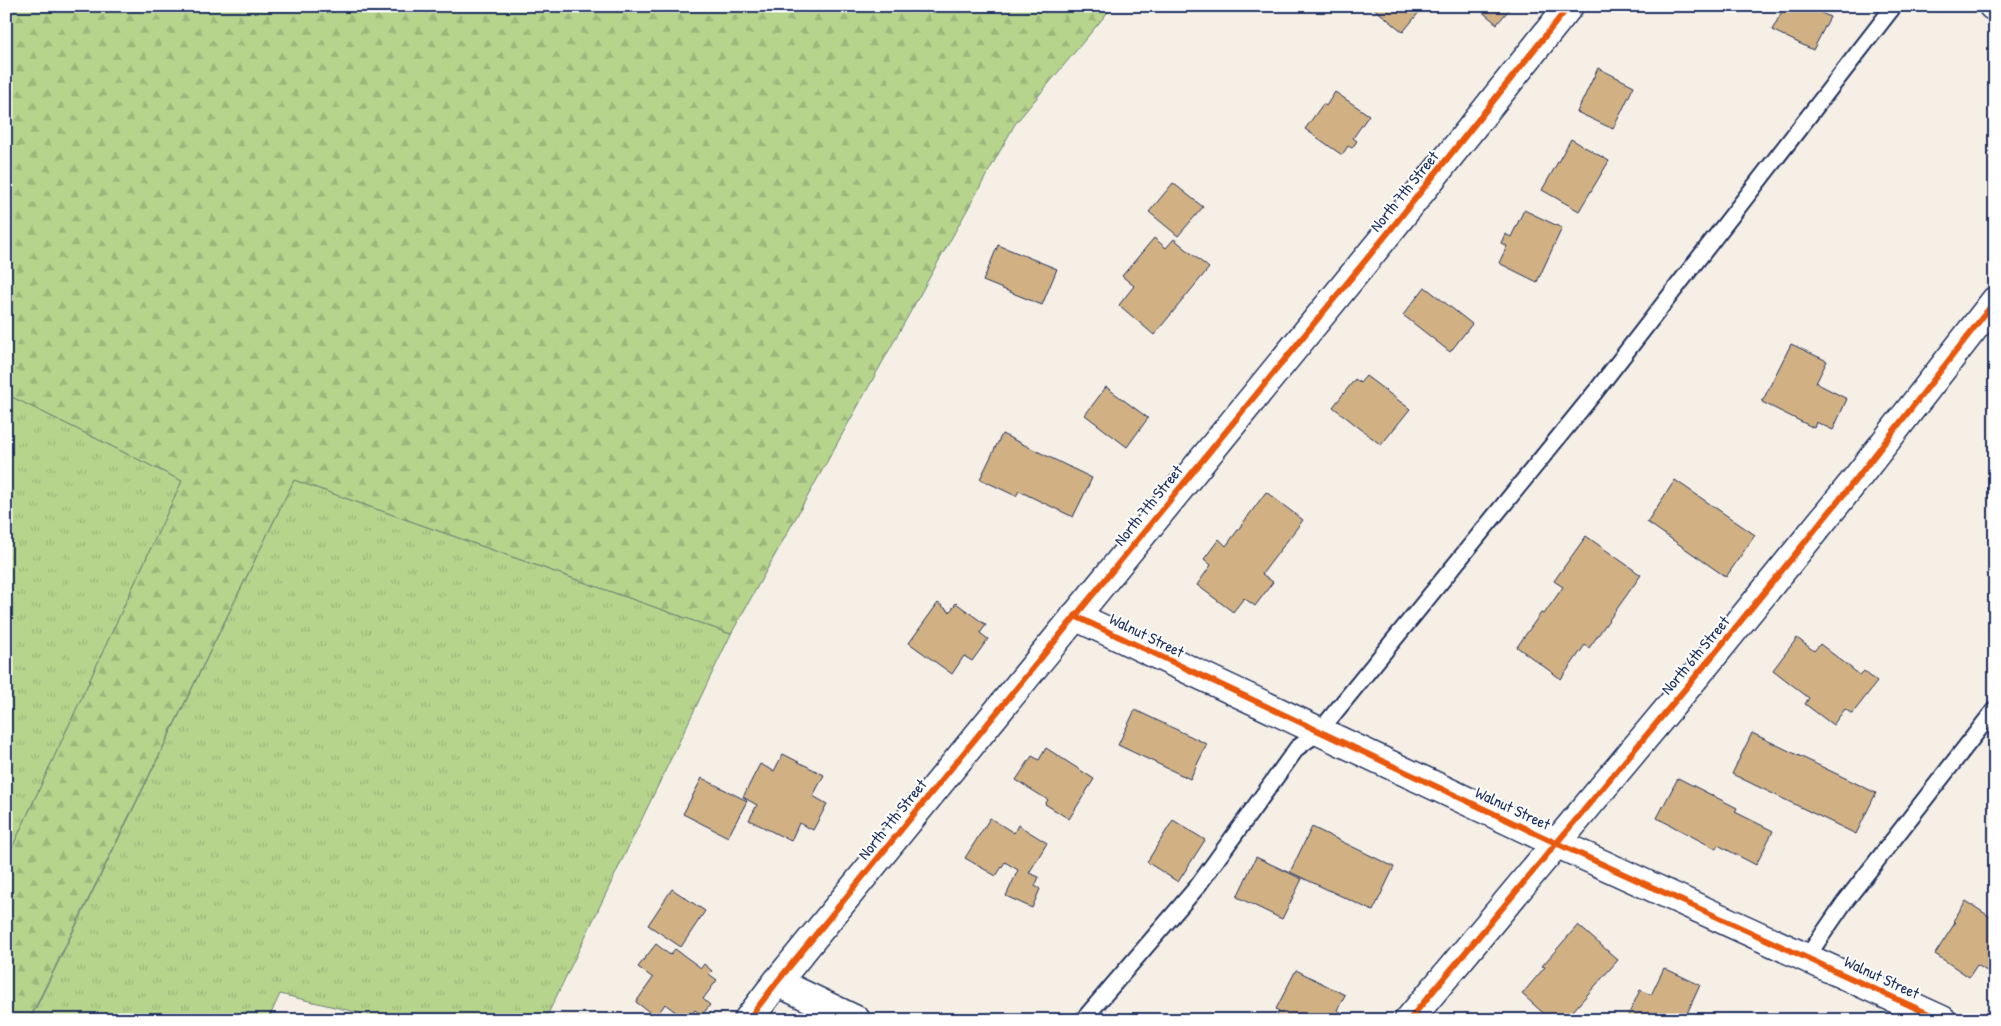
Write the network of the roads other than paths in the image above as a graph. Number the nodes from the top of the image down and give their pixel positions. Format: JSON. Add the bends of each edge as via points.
{"nodes":[{"id":1,"x":1569,"y":6,"type":"edge"},
{"id":2,"x":1894,"y":6,"type":"edge"},
{"id":3,"x":1995,"y":301,"type":"edge"},
{"id":4,"x":1075,"y":616,"type":"junction"},
{"id":5,"x":1995,"y":709,"type":"edge"},
{"id":6,"x":1319,"y":732,"type":"junction"},
{"id":7,"x":1556,"y":843,"type":"junction"},
{"id":8,"x":1807,"y":957,"type":"junction"},
{"id":9,"x":777,"y":982,"type":"junction"},
{"id":10,"x":748,"y":1020,"type":"edge"},
{"id":11,"x":856,"y":1020,"type":"edge"},
{"id":12,"x":1082,"y":1020,"type":"edge"},
{"id":13,"x":1409,"y":1020,"type":"edge"},
{"id":14,"x":1942,"y":1020,"type":"edge"}],
"edges":[{"from":1,"to":4,"type":"street","name":"North 7th Street"},
{"from":2,"to":6,"type":"lane","via":[[1596,391]]},
{"from":3,"to":7,"type":"street","name":"North 6th Street","via":[[1857,478]]},
{"from":4,"to":6,"type":"street","name":"Walnut Street"},
{"from":4,"to":9,"type":"street","name":"North 7th Street"},
{"from":5,"to":8,"type":"lane","via":[[1844,903]]},
{"from":6,"to":7,"type":"street","name":"Walnut Street"},
{"from":6,"to":12,"type":"lane","via":[[1297,748],[1196,887]]},
{"from":7,"to":8,"type":"street","name":"Walnut Street"},
{"from":7,"to":13,"type":"street","name":"North 6th Street"},
{"from":8,"to":14,"type":"street","name":"Walnut Street"},
{"from":9,"to":10,"type":"street","name":"North 7th Street"},
{"from":9,"to":11,"type":"street"}]}
